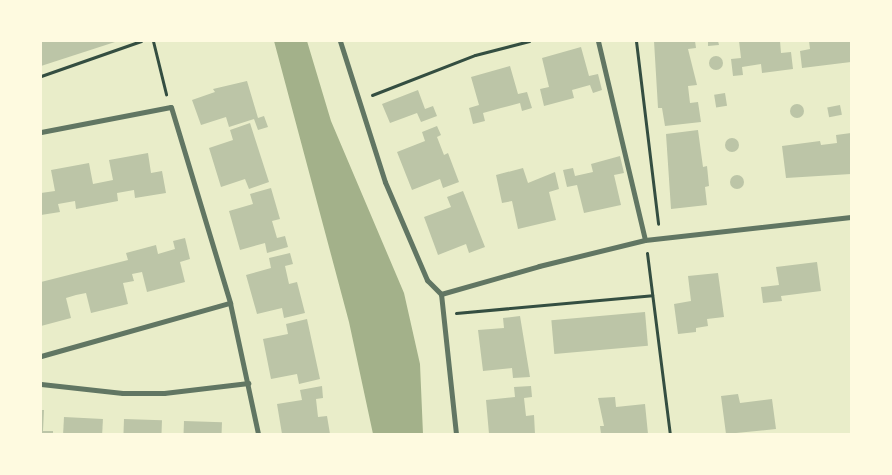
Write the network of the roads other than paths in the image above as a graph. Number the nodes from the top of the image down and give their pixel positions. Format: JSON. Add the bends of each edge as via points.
{"nodes":[{"id":1,"x":340,"y":41,"type":"edge"},
{"id":2,"x":598,"y":41,"type":"edge"},
{"id":3,"x":41,"y":132,"type":"edge"},
{"id":4,"x":851,"y":216,"type":"edge"},
{"id":5,"x":645,"y":240,"type":"junction"},
{"id":6,"x":441,"y":294,"type":"junction"},
{"id":7,"x":230,"y":303,"type":"junction"},
{"id":8,"x":41,"y":356,"type":"edge"},
{"id":9,"x":248,"y":383,"type":"junction"},
{"id":10,"x":41,"y":384,"type":"edge"},
{"id":11,"x":258,"y":434,"type":"edge"},
{"id":12,"x":456,"y":434,"type":"edge"}],
"edges":[{"from":1,"to":6,"type":"street","via":[[385,182],[426,280]]},
{"from":2,"to":5,"type":"street"},
{"from":3,"to":7,"type":"street","via":[[171,107]]},
{"from":4,"to":5,"type":"street"},
{"from":5,"to":6,"type":"street"},
{"from":6,"to":12,"type":"street"},
{"from":7,"to":8,"type":"street"},
{"from":7,"to":9,"type":"street"},
{"from":9,"to":10,"type":"street","via":[[123,393]]},
{"from":9,"to":11,"type":"street"}]}
